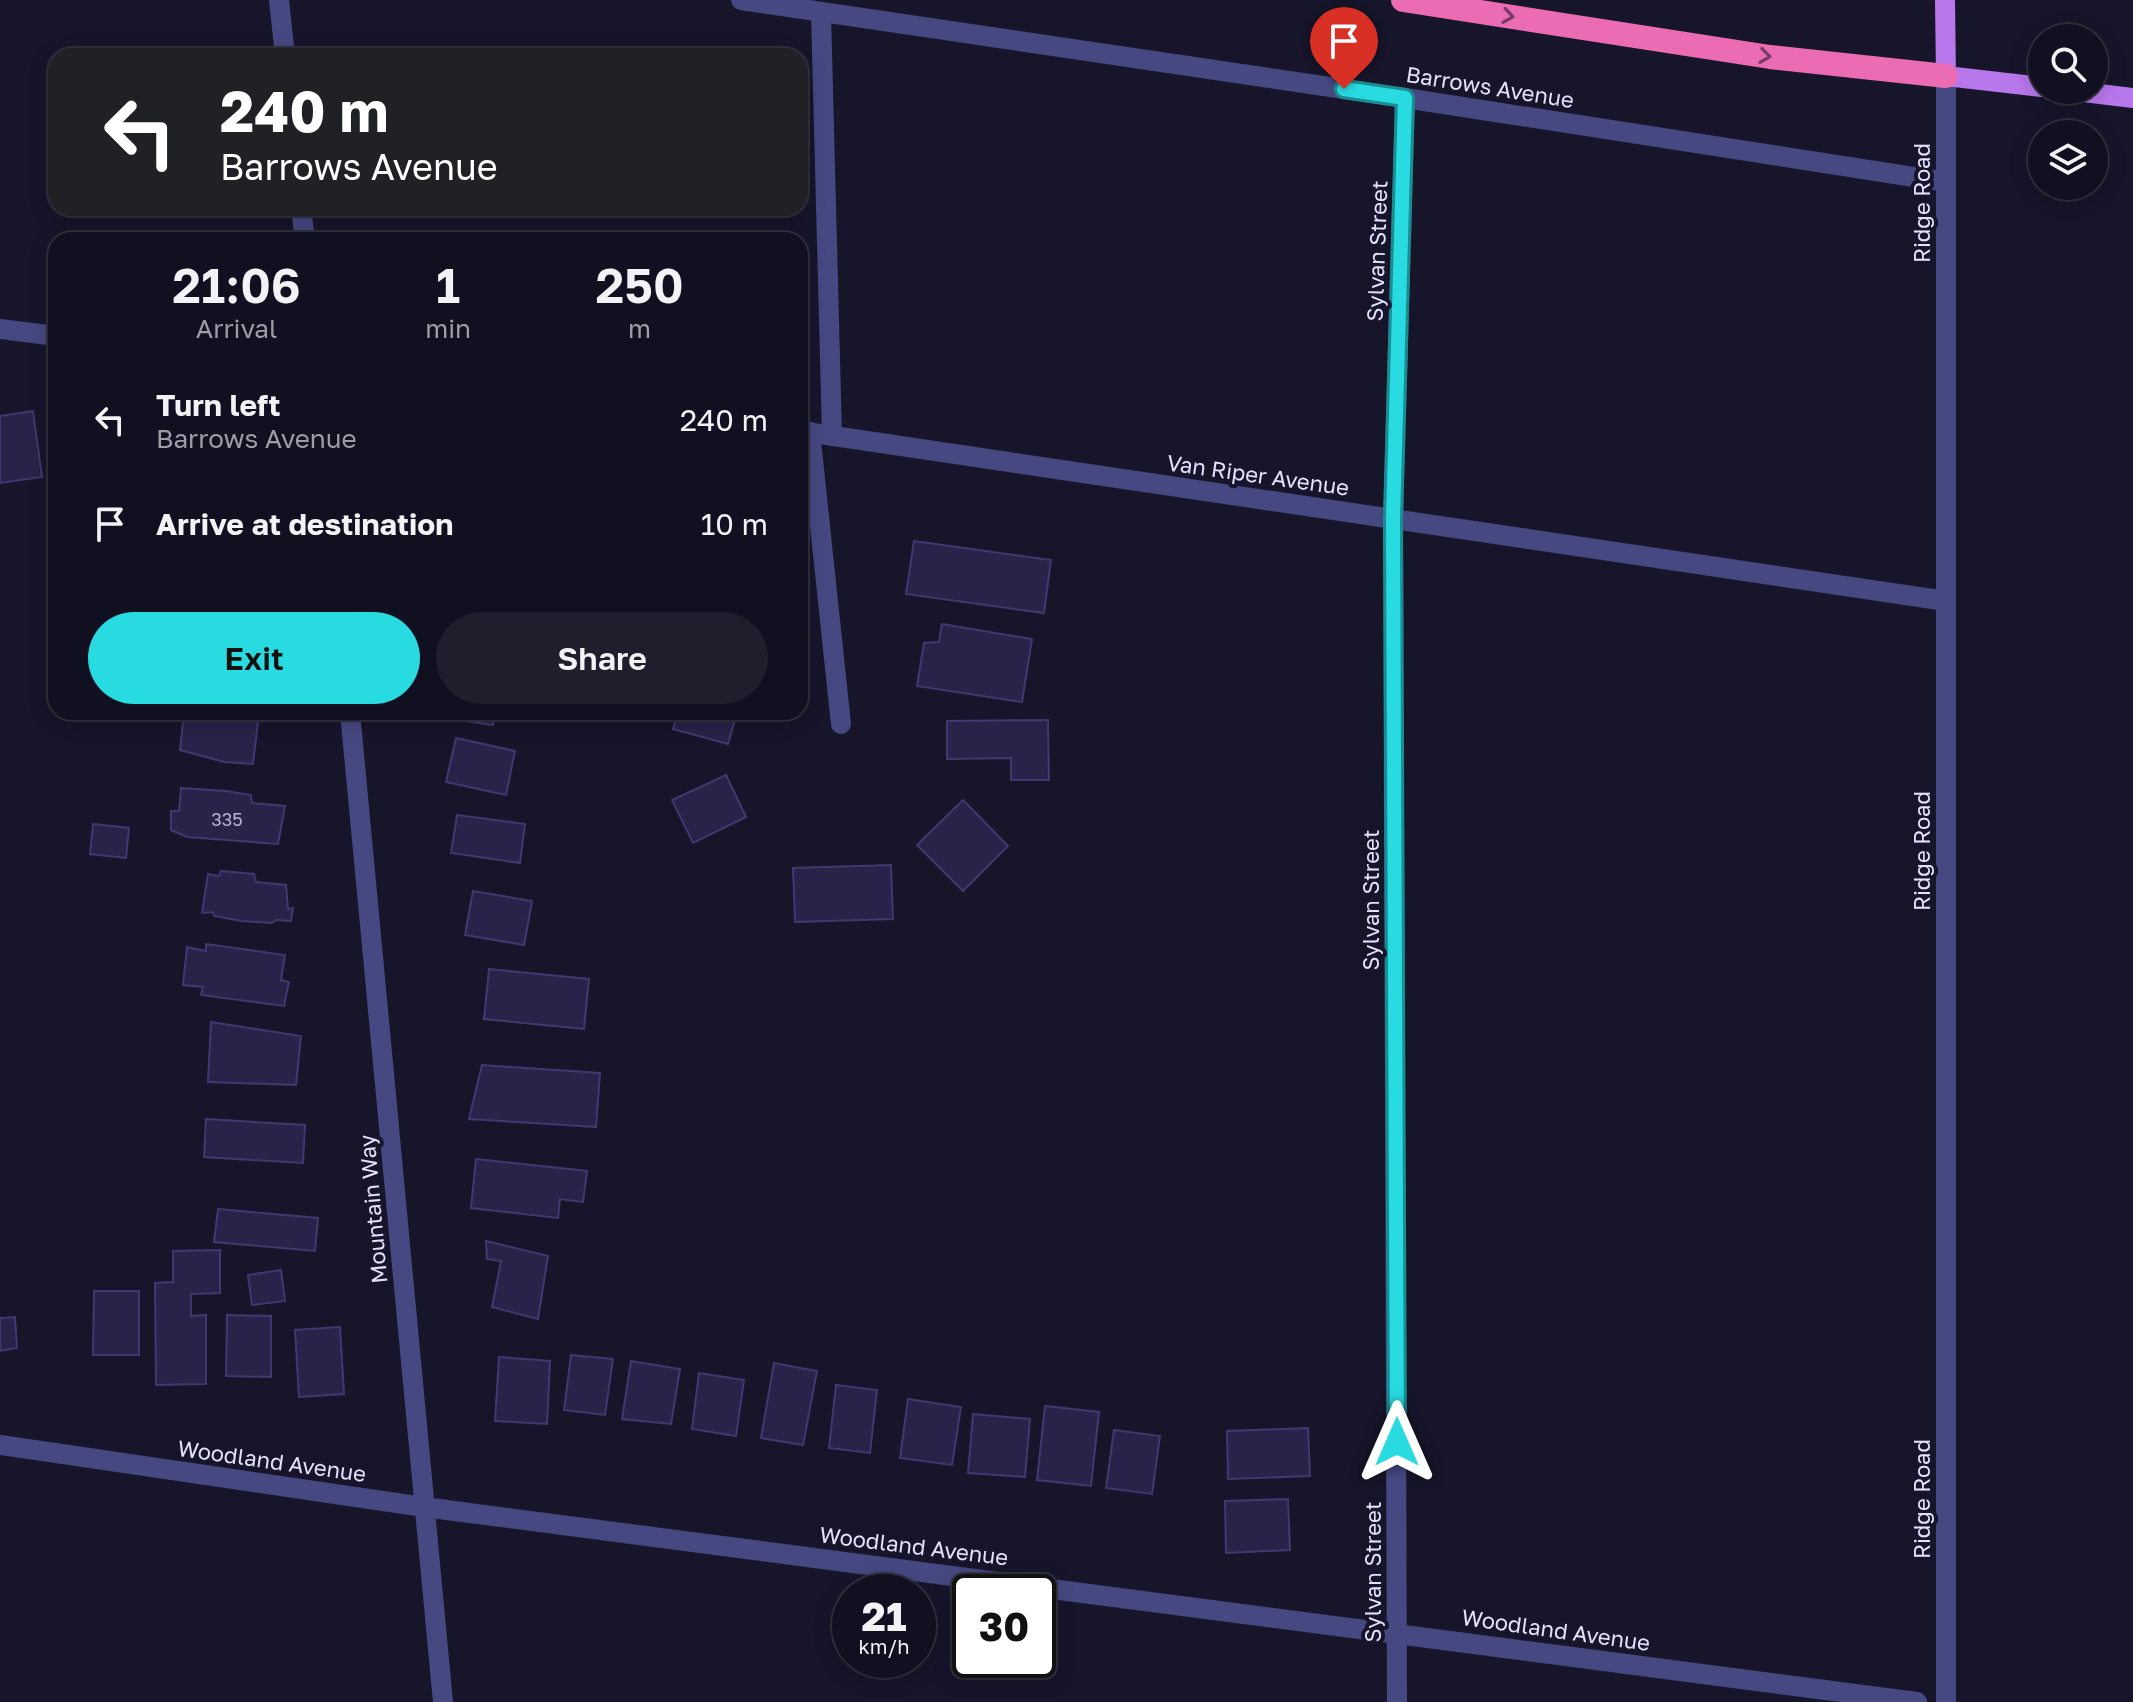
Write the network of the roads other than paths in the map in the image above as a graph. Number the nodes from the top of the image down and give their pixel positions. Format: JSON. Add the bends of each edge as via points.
{"nodes":[{"id":1,"x":279,"y":0,"type":"edge"},
{"id":2,"x":741,"y":0,"type":"edge"},
{"id":3,"x":1403,"y":0,"type":"edge"},
{"id":4,"x":1945,"y":10,"type":"edge"},
{"id":5,"x":821,"y":13,"type":"junction"},
{"id":6,"x":284,"y":48,"type":"edge"},
{"id":7,"x":1946,"y":76,"type":"junction"},
{"id":8,"x":2028,"y":85,"type":"edge"},
{"id":9,"x":2108,"y":95,"type":"edge"},
{"id":10,"x":1405,"y":98,"type":"junction"},
{"id":11,"x":2133,"y":98,"type":"edge"},
{"id":12,"x":1946,"y":182,"type":"junction"},
{"id":13,"x":0,"y":329,"type":"edge"},
{"id":14,"x":48,"y":335,"type":"edge"},
{"id":15,"x":808,"y":432,"type":"edge"},
{"id":16,"x":832,"y":436,"type":"junction"},
{"id":17,"x":808,"y":456,"type":"edge"},
{"id":18,"x":1393,"y":519,"type":"junction"},
{"id":19,"x":1946,"y":601,"type":"junction"},
{"id":20,"x":351,"y":720,"type":"edge"},
{"id":21,"x":841,"y":724,"type":"dead end"},
{"id":22,"x":0,"y":1445,"type":"edge"},
{"id":23,"x":424,"y":1507,"type":"junction"},
{"id":24,"x":1398,"y":1633,"type":"junction"},
{"id":25,"x":443,"y":1702,"type":"edge"},
{"id":26,"x":1397,"y":1702,"type":"edge"},
{"id":27,"x":1917,"y":1702,"type":"edge"},
{"id":28,"x":1946,"y":1702,"type":"edge"}],
"edges":[{"from":1,"to":6,"type":"street"},
{"from":2,"to":5,"type":"street","name":"Barrows Avenue"},
{"from":3,"to":7,"type":"highway","one_way":true,"via":[[1770,57]]},
{"from":4,"to":7,"type":"main road","name":"Ridge Road"},
{"from":5,"to":10,"type":"street","name":"Barrows Avenue"},
{"from":5,"to":16,"type":"street"},
{"from":7,"to":8,"type":"main road"},
{"from":7,"to":12,"type":"street","name":"Ridge Road"},
{"from":9,"to":11,"type":"main road"},
{"from":10,"to":12,"type":"street","name":"Barrows Avenue"},
{"from":10,"to":18,"type":"street","name":"Sylvan Street"},
{"from":12,"to":19,"type":"street","name":"Ridge Road"},
{"from":13,"to":14,"type":"street"},
{"from":15,"to":16,"type":"street","name":"Van Riper Avenue"},
{"from":16,"to":18,"type":"street","name":"Van Riper Avenue"},
{"from":17,"to":21,"type":"street"},
{"from":18,"to":19,"type":"street","name":"Van Riper Avenue"},
{"from":18,"to":24,"type":"street","name":"Sylvan Street"},
{"from":19,"to":28,"type":"street","name":"Ridge Road"},
{"from":20,"to":23,"type":"street","name":"Mountain Way"},
{"from":22,"to":23,"type":"street","name":"Woodland Avenue"},
{"from":23,"to":24,"type":"street","name":"Woodland Avenue"},
{"from":23,"to":25,"type":"street","name":"Mountain Way"},
{"from":24,"to":26,"type":"street","name":"Sylvan Street"},
{"from":24,"to":27,"type":"street","name":"Woodland Avenue"}]}
